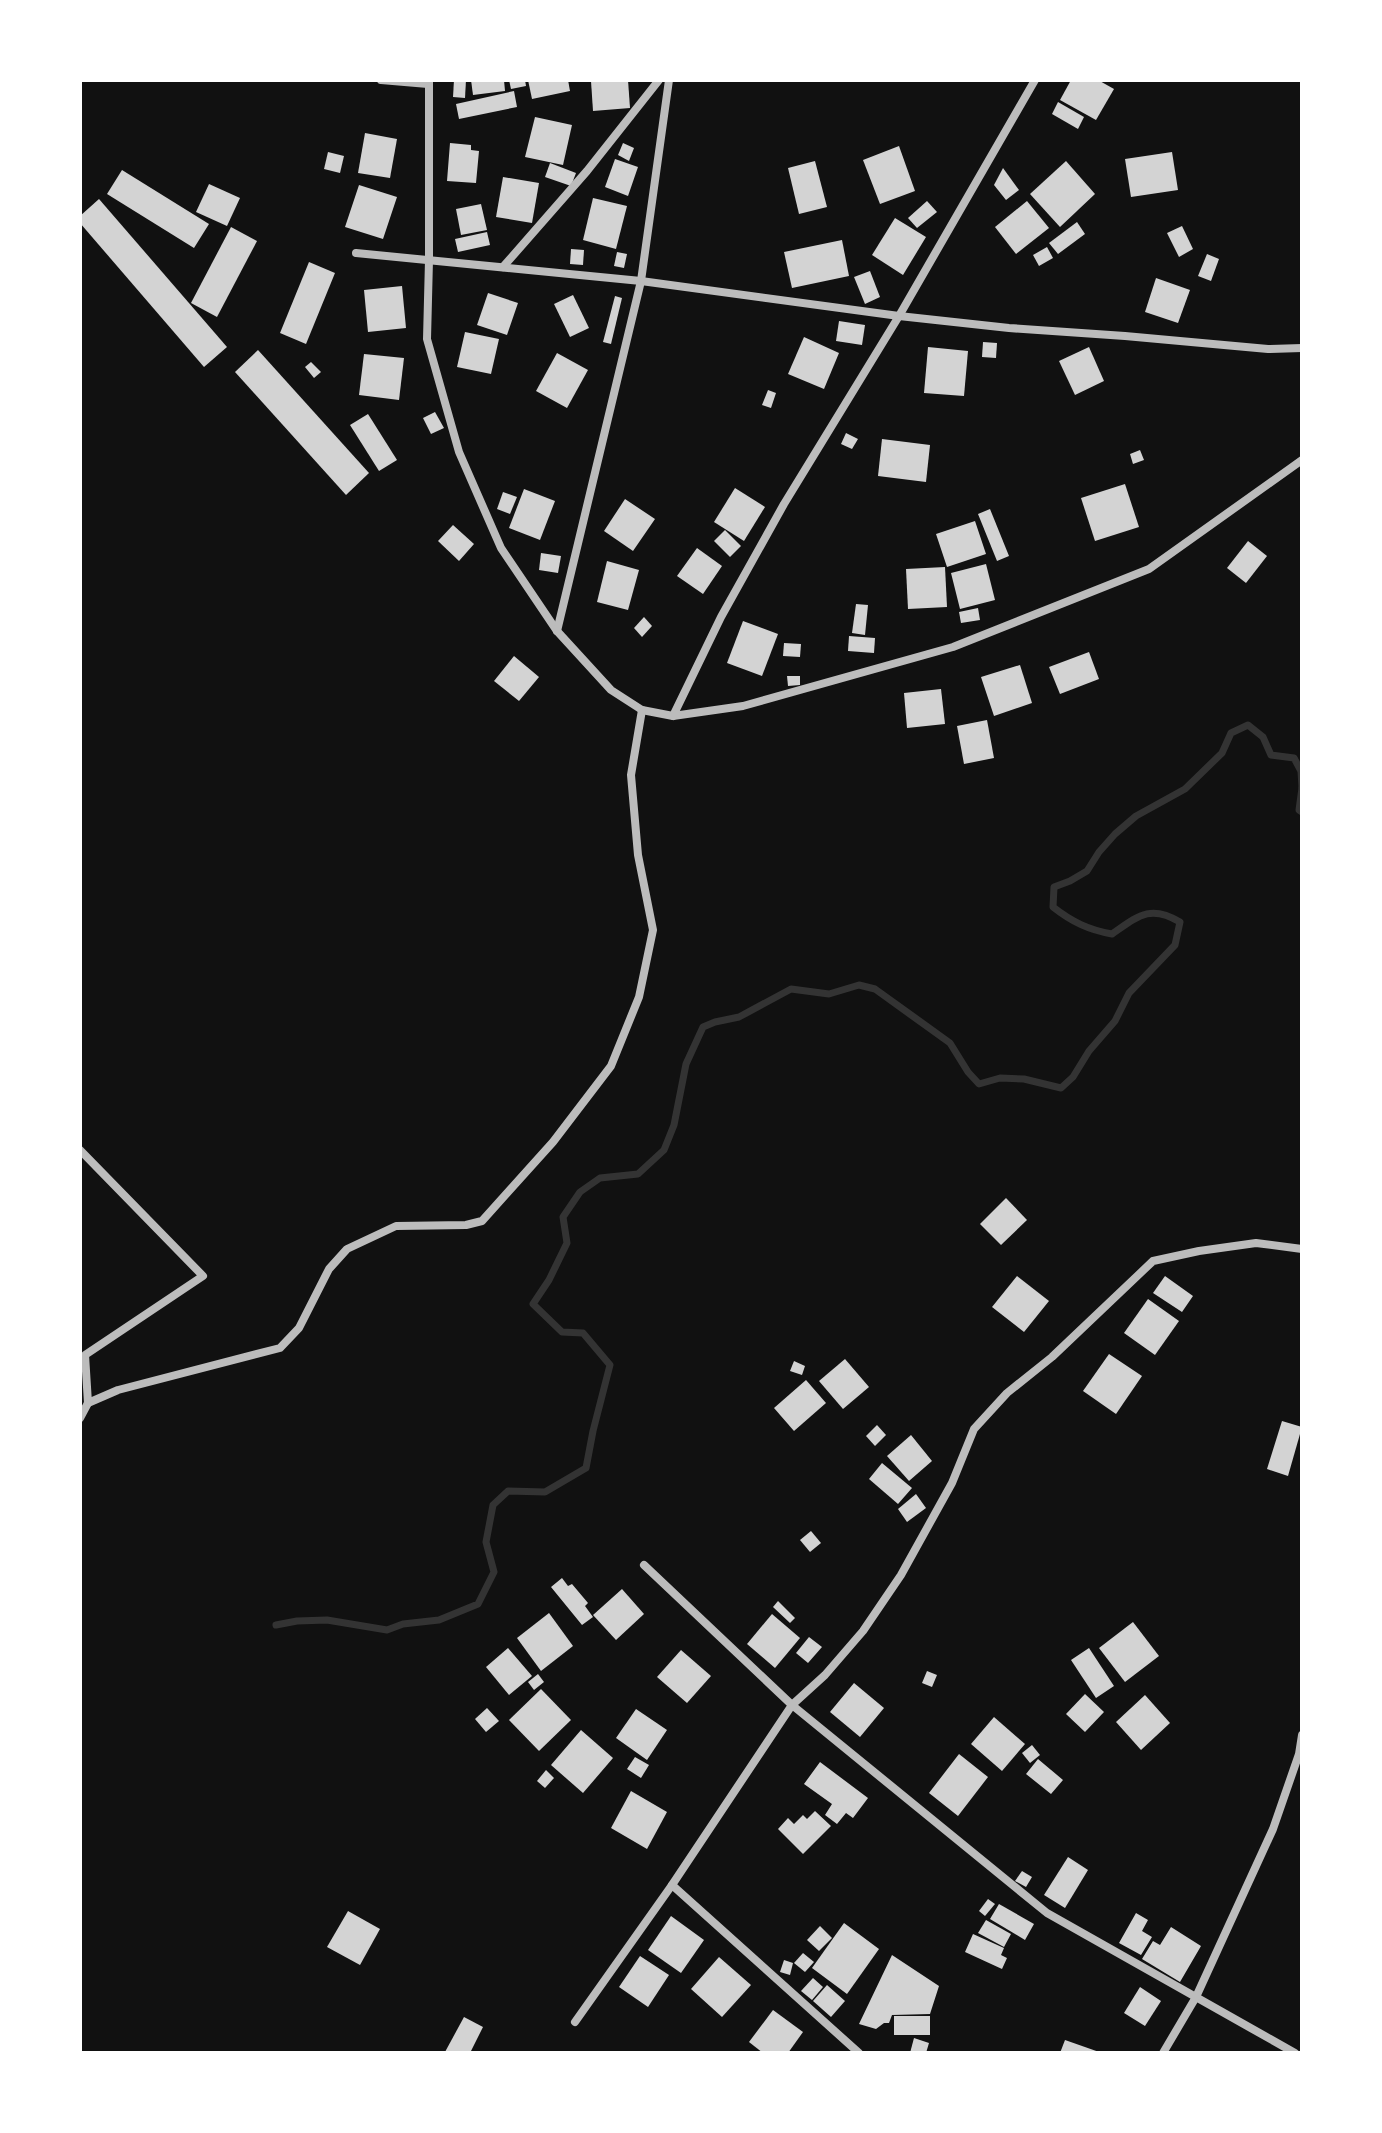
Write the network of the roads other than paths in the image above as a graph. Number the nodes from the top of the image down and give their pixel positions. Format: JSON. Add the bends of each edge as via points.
{"nodes":[{"id":1,"x":381,"y":80,"type":"edge"},
{"id":2,"x":659,"y":80,"type":"edge"},
{"id":3,"x":669,"y":80,"type":"edge"},
{"id":4,"x":1035,"y":80,"type":"edge"},
{"id":5,"x":428,"y":82,"type":"edge"},
{"id":6,"x":356,"y":253,"type":"dead end"},
{"id":7,"x":429,"y":260,"type":"junction"},
{"id":8,"x":503,"y":267,"type":"junction"},
{"id":9,"x":641,"y":281,"type":"junction"},
{"id":10,"x":899,"y":316,"type":"junction"},
{"id":11,"x":1302,"y":348,"type":"edge"},
{"id":12,"x":1302,"y":460,"type":"edge"},
{"id":13,"x":557,"y":631,"type":"junction"},
{"id":14,"x":642,"y":710,"type":"junction"},
{"id":15,"x":673,"y":716,"type":"junction"},
{"id":16,"x":80,"y":1150,"type":"edge"},
{"id":17,"x":1302,"y":1249,"type":"edge"},
{"id":18,"x":88,"y":1403,"type":"junction"},
{"id":19,"x":80,"y":1418,"type":"edge"},
{"id":20,"x":644,"y":1565,"type":"dead end"},
{"id":21,"x":792,"y":1705,"type":"junction"},
{"id":22,"x":1302,"y":1735,"type":"edge"},
{"id":23,"x":672,"y":1885,"type":"junction"},
{"id":24,"x":1196,"y":1997,"type":"junction"},
{"id":25,"x":575,"y":2022,"type":"dead end"},
{"id":26,"x":859,"y":2053,"type":"edge"},
{"id":27,"x":1163,"y":2053,"type":"edge"},
{"id":28,"x":1295,"y":2053,"type":"edge"}],
"edges":[{"from":1,"to":5,"type":"street"},
{"from":2,"to":8,"type":"street"},
{"from":3,"to":9,"type":"street"},
{"from":4,"to":10,"type":"street"},
{"from":5,"to":7,"type":"street"},
{"from":6,"to":7,"type":"street"},
{"from":7,"to":8,"type":"street"},
{"from":7,"to":13,"type":"street","via":[[427,339],[459,452],[501,548]]},
{"from":8,"to":9,"type":"street"},
{"from":9,"to":10,"type":"street"},
{"from":9,"to":13,"type":"street"},
{"from":10,"to":11,"type":"street"},
{"from":10,"to":15,"type":"street","via":[[784,504]]},
{"from":12,"to":15,"type":"street","via":[[1149,569],[953,647],[743,706]]},
{"from":13,"to":14,"type":"street","via":[[611,690]]},
{"from":14,"to":15,"type":"street"},
{"from":14,"to":18,"type":"street","via":[[631,775],[638,855],[653,930],[639,997],[611,1066],[553,1142],[482,1221],[396,1226],[347,1249],[329,1269],[299,1328],[280,1348],[118,1390]]},
{"from":16,"to":18,"type":"street","via":[[203,1276],[85,1355]]},
{"from":17,"to":21,"type":"street","via":[[1256,1243],[1153,1261],[974,1429],[952,1483],[901,1575],[863,1631]]},
{"from":18,"to":19,"type":"street"},
{"from":20,"to":21,"type":"street"},
{"from":21,"to":23,"type":"street"},
{"from":21,"to":24,"type":"street","via":[[1047,1913]]},
{"from":22,"to":24,"type":"street","via":[[1273,1829]]},
{"from":23,"to":25,"type":"street"},
{"from":23,"to":26,"type":"street"},
{"from":24,"to":27,"type":"street"},
{"from":24,"to":28,"type":"street"}]}
